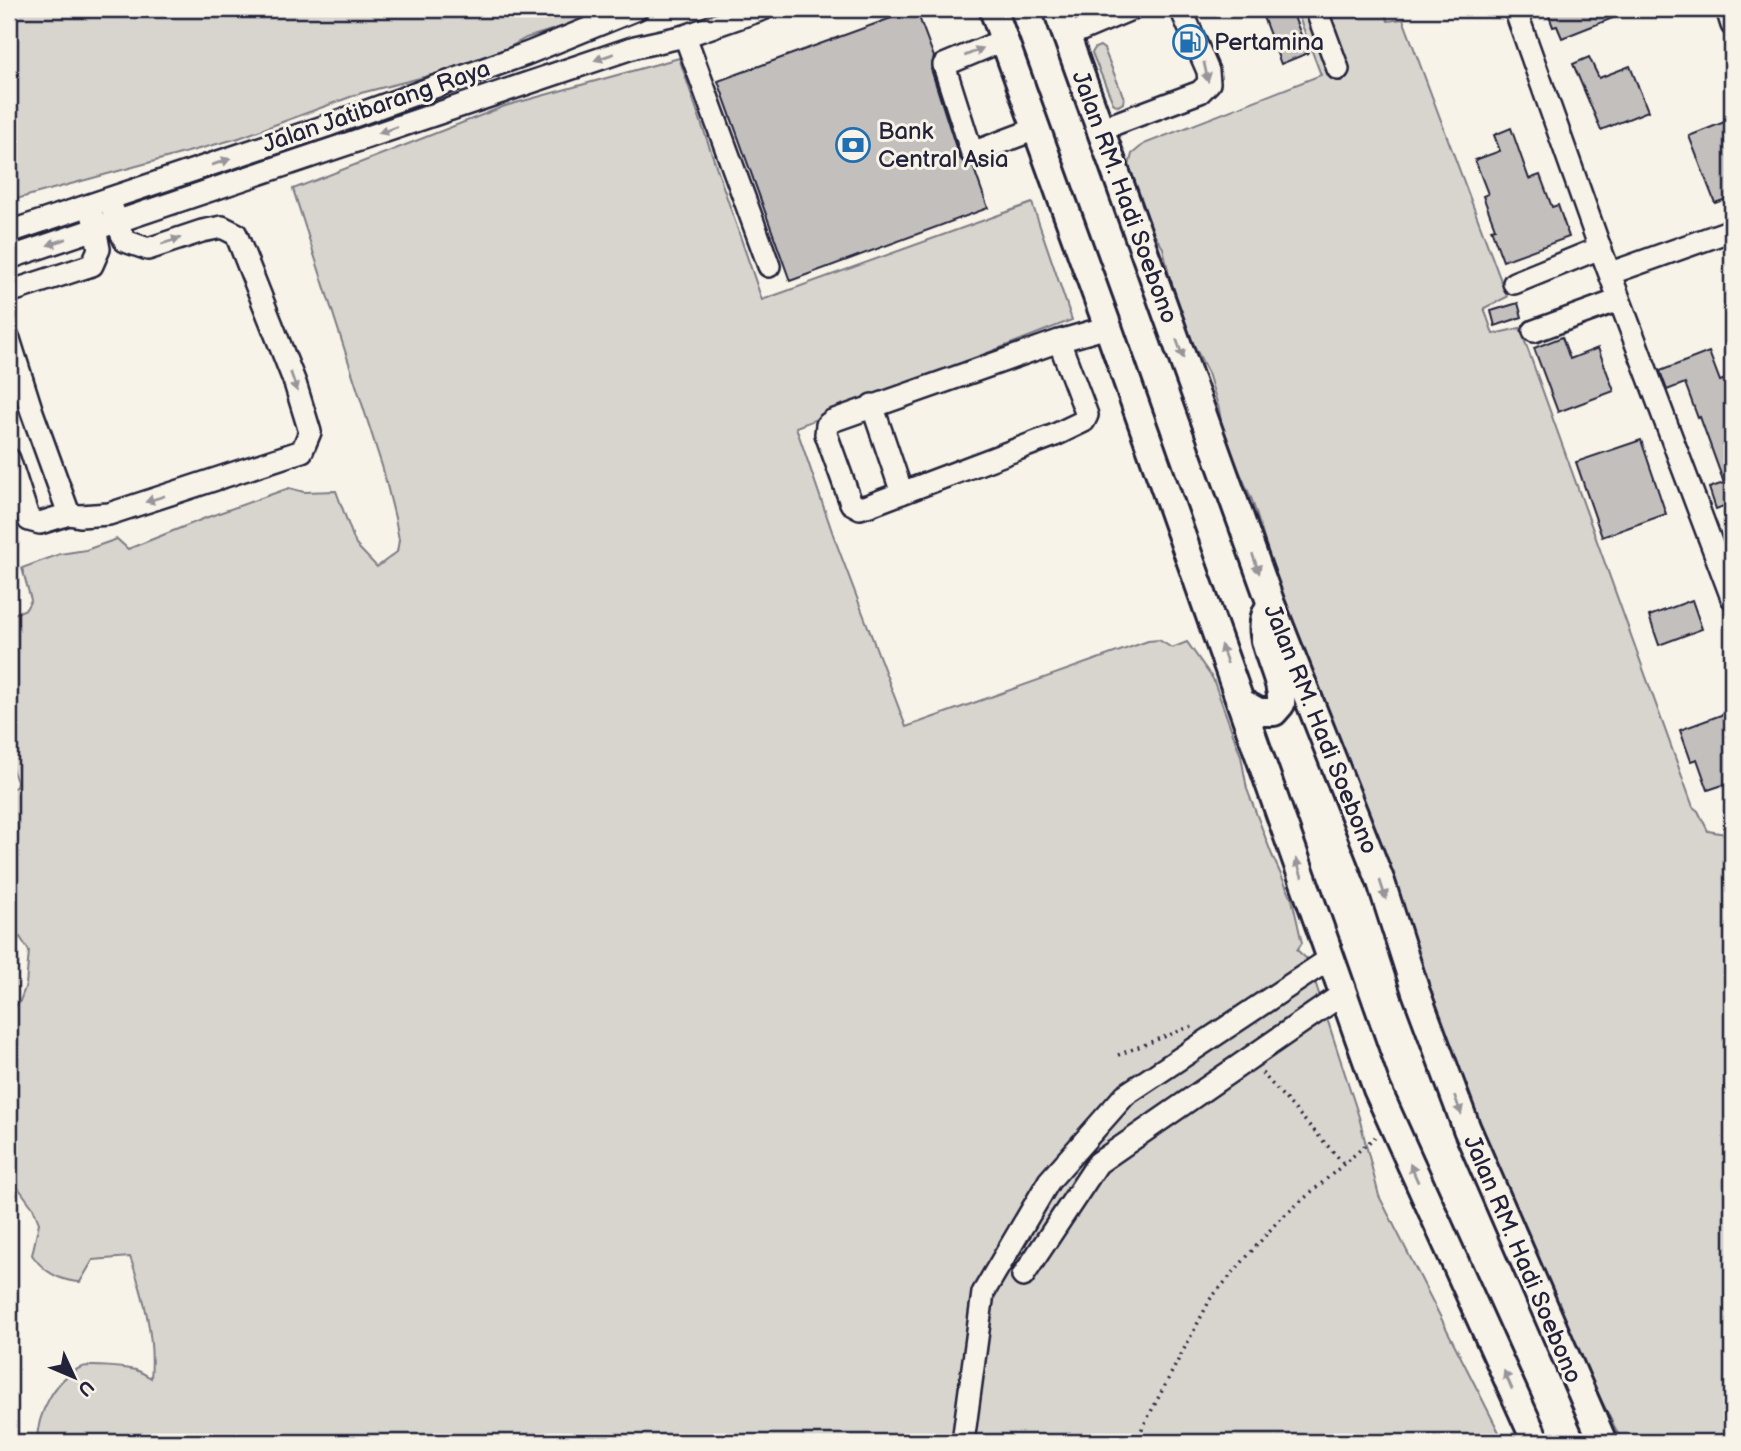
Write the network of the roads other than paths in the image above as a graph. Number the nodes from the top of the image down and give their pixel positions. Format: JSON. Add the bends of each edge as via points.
{"nodes":[{"id":1,"x":763,"y":9,"type":"edge"},
{"id":2,"x":993,"y":9,"type":"edge"},
{"id":3,"x":1057,"y":9,"type":"edge"},
{"id":4,"x":1131,"y":9,"type":"edge"},
{"id":5,"x":1181,"y":9,"type":"edge"},
{"id":6,"x":1316,"y":9,"type":"edge"},
{"id":7,"x":1515,"y":9,"type":"edge"},
{"id":8,"x":1727,"y":9,"type":"edge"},
{"id":9,"x":628,"y":13,"type":"edge"},
{"id":10,"x":1732,"y":25,"type":"edge"},
{"id":11,"x":685,"y":36,"type":"junction"},
{"id":12,"x":1067,"y":36,"type":"junction"},
{"id":13,"x":1004,"y":40,"type":"junction"},
{"id":14,"x":635,"y":47,"type":"junction"},
{"id":15,"x":1338,"y":69,"type":"dead end"},
{"id":16,"x":1036,"y":129,"type":"junction"},
{"id":17,"x":1101,"y":129,"type":"junction"},
{"id":18,"x":100,"y":203,"type":"junction"},
{"id":19,"x":116,"y":221,"type":"junction"},
{"id":20,"x":95,"y":228,"type":"junction"},
{"id":21,"x":1732,"y":230,"type":"edge"},
{"id":22,"x":9,"y":232,"type":"edge"},
{"id":23,"x":1600,"y":248,"type":"junction"},
{"id":24,"x":9,"y":258,"type":"edge"},
{"id":25,"x":769,"y":266,"type":"dead end"},
{"id":26,"x":1611,"y":273,"type":"junction"},
{"id":27,"x":1514,"y":283,"type":"dead end"},
{"id":28,"x":9,"y":292,"type":"edge"},
{"id":29,"x":1619,"y":300,"type":"junction"},
{"id":30,"x":1108,"y":327,"type":"junction"},
{"id":31,"x":1534,"y":331,"type":"dead end"},
{"id":32,"x":9,"y":339,"type":"edge"},
{"id":33,"x":1059,"y":341,"type":"junction"},
{"id":34,"x":872,"y":405,"type":"junction"},
{"id":35,"x":9,"y":459,"type":"edge"},
{"id":36,"x":902,"y":493,"type":"junction"},
{"id":37,"x":69,"y":514,"type":"junction"},
{"id":38,"x":1732,"y":598,"type":"edge"},
{"id":39,"x":1271,"y":604,"type":"junction"},
{"id":40,"x":1241,"y":702,"type":"junction"},
{"id":41,"x":1331,"y":958,"type":"junction"},
{"id":42,"x":1343,"y":993,"type":"junction"},
{"id":43,"x":1098,"y":1163,"type":"junction"},
{"id":44,"x":1049,"y":1181,"type":"junction"},
{"id":45,"x":1023,"y":1276,"type":"dead end"},
{"id":46,"x":963,"y":1442,"type":"edge"},
{"id":47,"x":1536,"y":1442,"type":"edge"},
{"id":48,"x":1603,"y":1442,"type":"edge"}],
"edges":[{"from":1,"to":11,"type":"street","name":"Jalan Jatibarang Raya"},
{"from":2,"to":13,"type":"main road"},
{"from":3,"to":12,"type":"main road","name":"Jalan RM. Hadi Soebono"},
{"from":4,"to":12,"type":"street"},
{"from":5,"to":17,"type":"street","one_way":true,"via":[[1209,71],[1209,83],[1200,92]]},
{"from":6,"to":15,"type":"street"},
{"from":7,"to":23,"type":"street"},
{"from":8,"to":10,"type":"street"},
{"from":9,"to":14,"type":"street"},
{"from":18,"to":9,"type":"street","name":"Jalan Jatibarang Raya","one_way":true,"via":[[514,59]]},
{"from":11,"to":14,"type":"street","name":"Jalan Jatibarang Raya"},
{"from":11,"to":25,"type":"street"},
{"from":12,"to":17,"type":"main road","name":"Jalan RM. Hadi Soebono"},
{"from":13,"to":16,"type":"main road"},
{"from":16,"to":13,"type":"street","one_way":true,"via":[[972,153],[944,65]]},
{"from":14,"to":19,"type":"street","name":"Jalan Jatibarang Raya","one_way":true},
{"from":16,"to":30,"type":"main road"},
{"from":17,"to":39,"type":"main road","name":"Jalan RM. Hadi Soebono","one_way":true},
{"from":18,"to":19,"type":"street"},
{"from":18,"to":20,"type":"street"},
{"from":18,"to":22,"type":"street","name":"Jalan Jatibarang Raya"},
{"from":19,"to":20,"type":"street","name":"Jalan Jatibarang Raya"},
{"from":19,"to":37,"type":"street","one_way":true,"via":[[125,241],[148,248],[222,227],[236,234],[310,432],[303,451],[109,514]]},
{"from":20,"to":24,"type":"street","name":"Jalan Jatibarang Raya","one_way":true},
{"from":20,"to":28,"type":"street","via":[[99,249],[92,265]]},
{"from":21,"to":26,"type":"street"},
{"from":23,"to":26,"type":"street"},
{"from":23,"to":27,"type":"street"},
{"from":26,"to":29,"type":"street"},
{"from":29,"to":31,"type":"street"},
{"from":29,"to":38,"type":"street"},
{"from":30,"to":33,"type":"street"},
{"from":40,"to":30,"type":"main road","one_way":true},
{"from":32,"to":37,"type":"street"},
{"from":33,"to":34,"type":"street"},
{"from":33,"to":36,"type":"street","via":[[1087,415],[1084,421]]},
{"from":34,"to":36,"type":"street"},
{"from":34,"to":36,"type":"street","via":[[832,421],[826,434],[856,507]]},
{"from":35,"to":37,"type":"street","via":[[29,520],[40,523]]},
{"from":39,"to":40,"type":"main road","via":[[1266,614],[1267,650],[1281,704],[1266,713]]},
{"from":39,"to":48,"type":"main road","name":"Jalan RM. Hadi Soebono","one_way":true,"via":[[1377,871],[1467,1129]]},
{"from":41,"to":40,"type":"main road","one_way":true},
{"from":41,"to":42,"type":"main road"},
{"from":41,"to":44,"type":"street","via":[[1125,1095]]},
{"from":42,"to":43,"type":"street"},
{"from":47,"to":42,"type":"main road","one_way":true,"via":[[1392,1126]]},
{"from":43,"to":44,"type":"street"},
{"from":43,"to":45,"type":"street"},
{"from":44,"to":46,"type":"street","via":[[982,1293]]}]}
